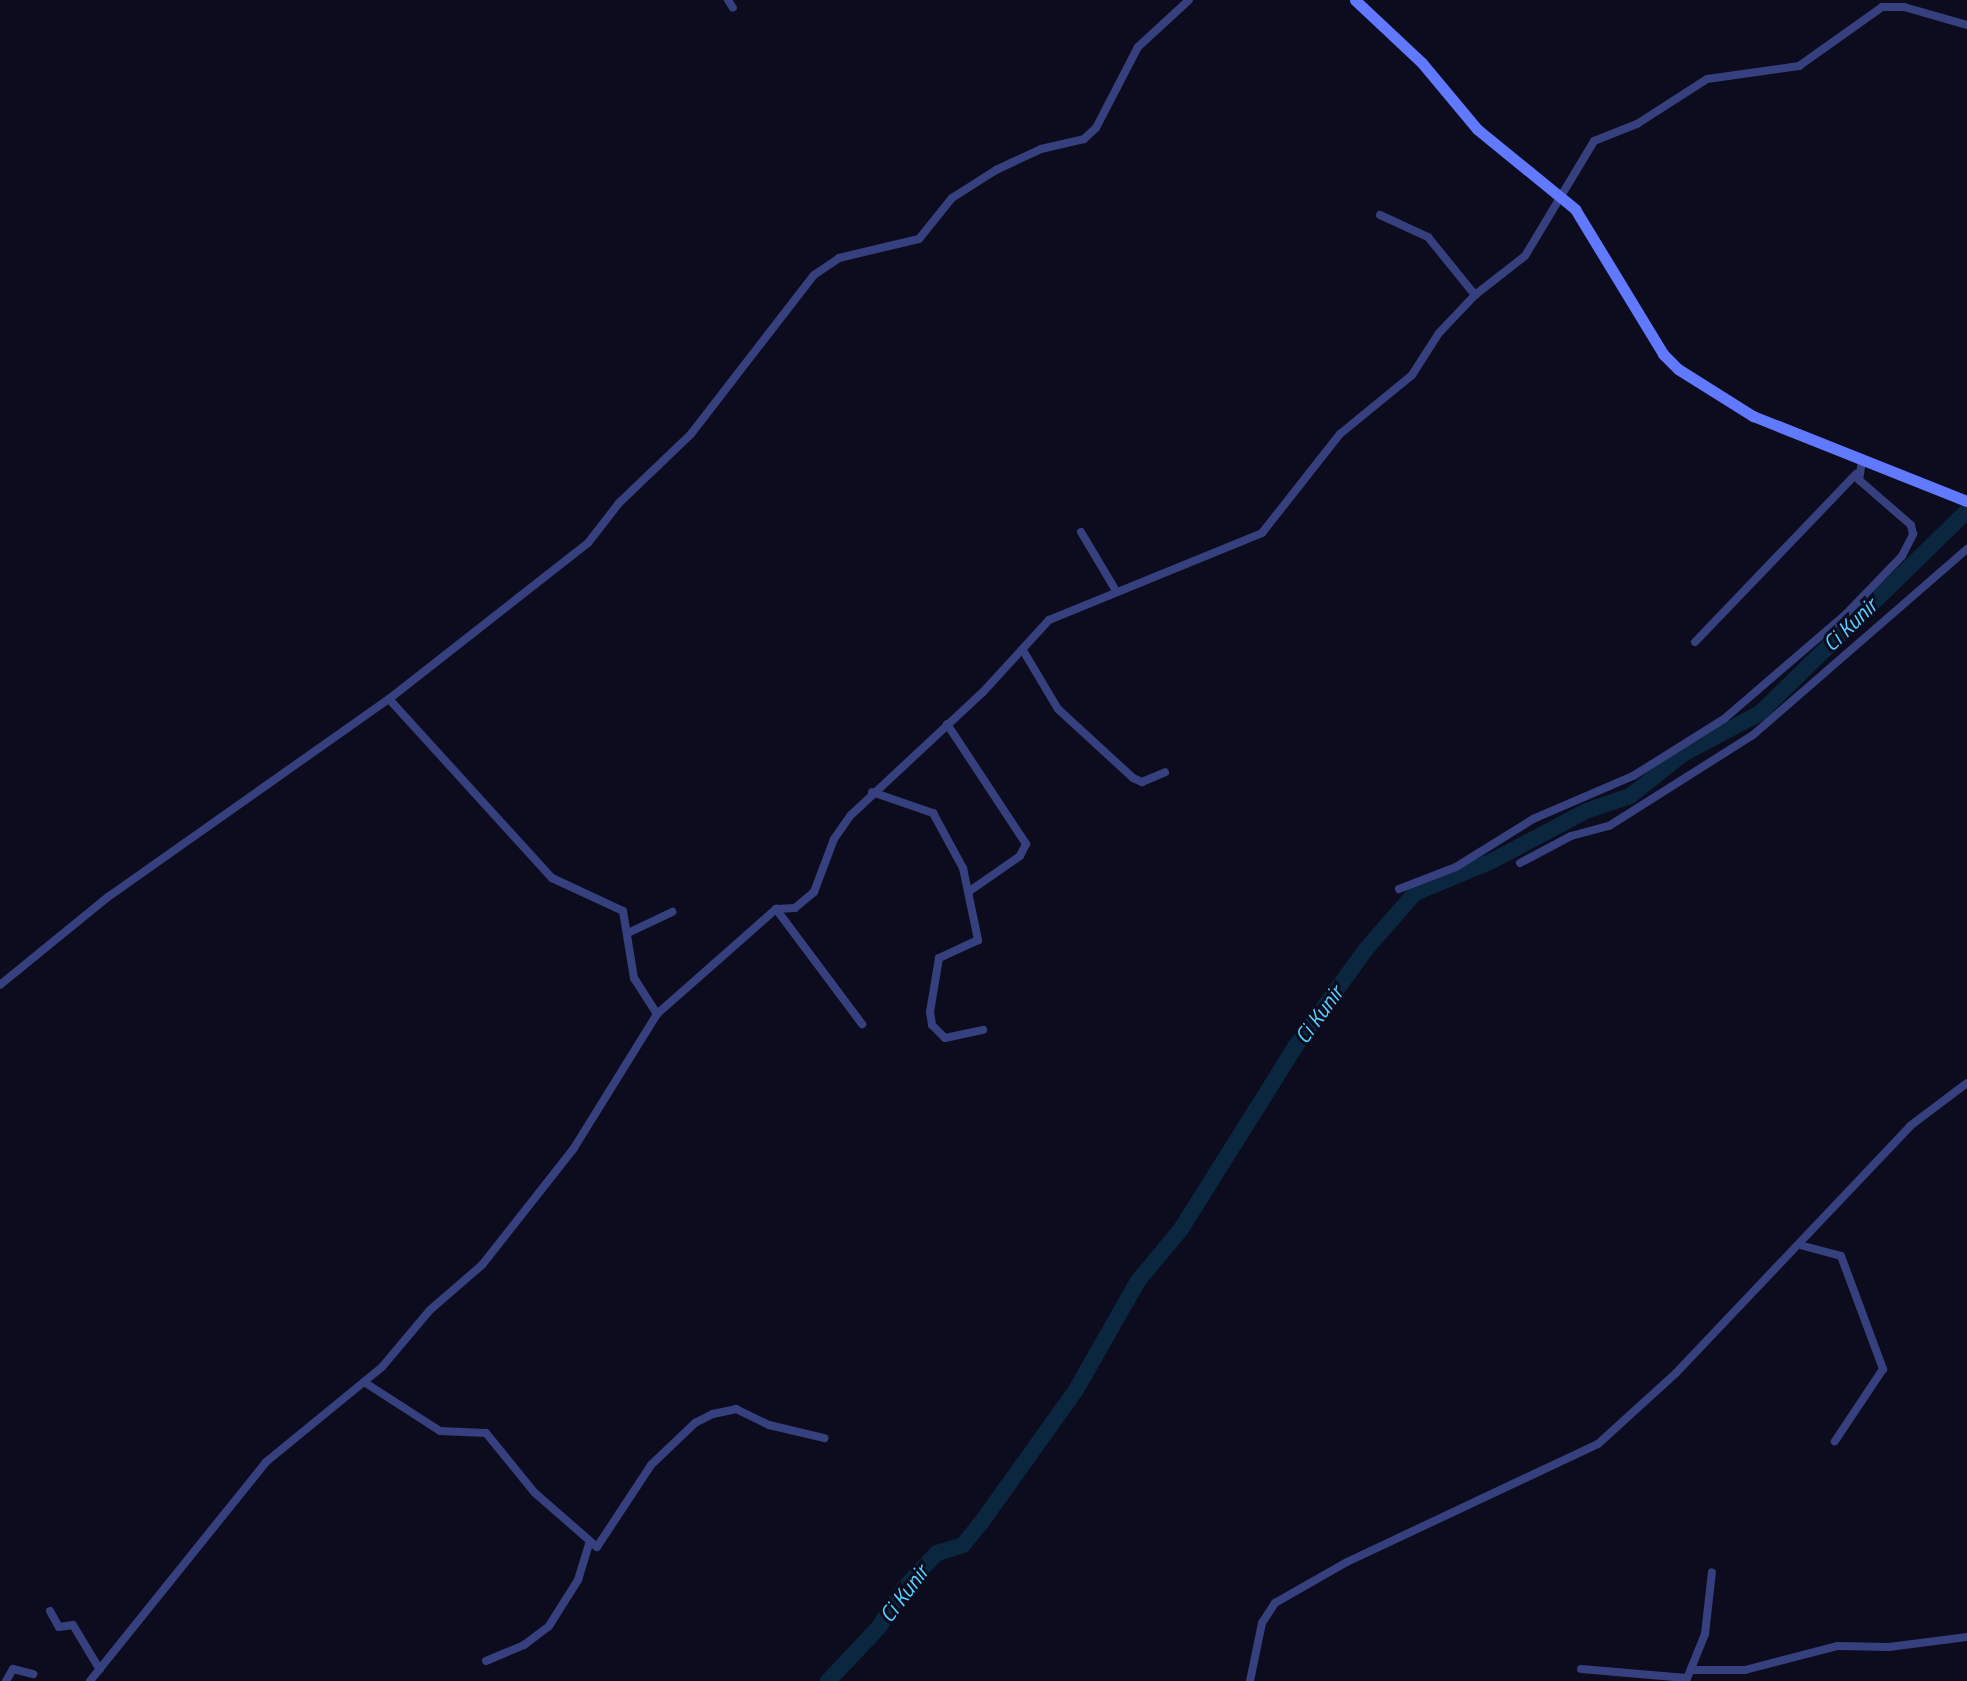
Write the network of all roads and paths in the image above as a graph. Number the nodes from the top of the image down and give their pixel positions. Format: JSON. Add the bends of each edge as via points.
{"nodes":[{"id":1,"x":1189,"y":0,"type":"edge"},
{"id":2,"x":1355,"y":0,"type":"edge"},
{"id":3,"x":1967,"y":25,"type":"edge"},
{"id":4,"x":1561,"y":199,"type":"junction"},
{"id":5,"x":1380,"y":215,"type":"dead end"},
{"id":6,"x":1475,"y":295,"type":"junction"},
{"id":7,"x":1862,"y":461,"type":"junction"},
{"id":8,"x":1856,"y":474,"type":"junction"},
{"id":9,"x":1967,"y":501,"type":"edge"},
{"id":10,"x":1081,"y":532,"type":"dead end"},
{"id":11,"x":1967,"y":549,"type":"edge"},
{"id":12,"x":1115,"y":589,"type":"junction"},
{"id":13,"x":1695,"y":642,"type":"dead end"},
{"id":14,"x":1024,"y":652,"type":"junction"},
{"id":15,"x":389,"y":699,"type":"junction"},
{"id":16,"x":947,"y":724,"type":"junction"},
{"id":17,"x":1165,"y":772,"type":"dead end"},
{"id":18,"x":872,"y":792,"type":"junction"},
{"id":19,"x":1520,"y":863,"type":"dead end"},
{"id":20,"x":1399,"y":889,"type":"dead end"},
{"id":21,"x":971,"y":890,"type":"junction"},
{"id":22,"x":776,"y":909,"type":"junction"},
{"id":23,"x":672,"y":912,"type":"dead end"},
{"id":24,"x":630,"y":932,"type":"junction"},
{"id":25,"x":0,"y":985,"type":"edge"},
{"id":26,"x":657,"y":1014,"type":"junction"},
{"id":27,"x":862,"y":1024,"type":"dead end"},
{"id":28,"x":983,"y":1030,"type":"dead end"},
{"id":29,"x":1967,"y":1083,"type":"edge"},
{"id":30,"x":1800,"y":1245,"type":"junction"},
{"id":31,"x":364,"y":1382,"type":"junction"},
{"id":32,"x":824,"y":1438,"type":"dead end"},
{"id":33,"x":1835,"y":1441,"type":"dead end"},
{"id":34,"x":589,"y":1544,"type":"junction"},
{"id":35,"x":1712,"y":1572,"type":"dead end"},
{"id":36,"x":50,"y":1611,"type":"dead end"},
{"id":37,"x":1967,"y":1637,"type":"edge"},
{"id":38,"x":486,"y":1661,"type":"dead end"},
{"id":39,"x":1581,"y":1669,"type":"dead end"},
{"id":40,"x":100,"y":1670,"type":"junction"},
{"id":41,"x":33,"y":1674,"type":"dead end"},
{"id":42,"x":1688,"y":1676,"type":"edge"},
{"id":43,"x":6,"y":1681,"type":"edge"},
{"id":44,"x":90,"y":1681,"type":"edge"},
{"id":45,"x":1250,"y":1681,"type":"edge"}],
"edges":[{"from":1,"to":15,"type":"street","via":[[1138,47],[1096,128],[1084,139],[1041,149],[996,170],[952,198],[919,239],[839,258],[814,275],[691,434],[619,503],[588,543]]},
{"from":2,"to":4,"type":"main road","via":[[1422,63],[1484,136]]},
{"from":3,"to":4,"type":"street","via":[[1904,7],[1882,7],[1799,66],[1707,79],[1637,124],[1594,141]]},
{"from":4,"to":6,"type":"street","via":[[1525,256]]},
{"from":4,"to":7,"type":"main road","via":[[1585,223],[1670,362],[1753,416]]},
{"from":5,"to":6,"type":"street","via":[[1428,237]]},
{"from":6,"to":12,"type":"street","via":[[1439,333],[1412,375],[1340,434],[1262,533]]},
{"from":7,"to":8,"type":"street"},
{"from":7,"to":9,"type":"main road"},
{"from":8,"to":13,"type":"street"},
{"from":8,"to":20,"type":"street","via":[[1866,489],[1911,525],[1913,534],[1902,556],[1846,614],[1724,719],[1633,776],[1533,819],[1456,867]]},
{"from":10,"to":12,"type":"street"},
{"from":11,"to":19,"type":"street","via":[[1753,735],[1609,826],[1571,836]]},
{"from":12,"to":14,"type":"street","via":[[1049,620]]},
{"from":14,"to":16,"type":"street"},
{"from":14,"to":17,"type":"street","via":[[1058,709],[1115,762],[1142,782]]},
{"from":15,"to":24,"type":"street","via":[[552,878],[623,911]]},
{"from":15,"to":25,"type":"street","via":[[108,897]]},
{"from":16,"to":18,"type":"street"},
{"from":16,"to":21,"type":"street","via":[[1026,844],[1020,856]]},
{"from":18,"to":21,"type":"street","via":[[933,813]]},
{"from":18,"to":22,"type":"street","via":[[834,839],[814,892],[795,908]]},
{"from":21,"to":28,"type":"street","via":[[978,940],[939,958],[930,1012],[932,1025],[945,1038]]},
{"from":22,"to":26,"type":"street"},
{"from":22,"to":27,"type":"street"},
{"from":23,"to":24,"type":"street"},
{"from":24,"to":26,"type":"street","via":[[634,978]]},
{"from":26,"to":31,"type":"street","via":[[574,1148],[482,1265],[430,1310]]},
{"from":29,"to":30,"type":"street","via":[[1910,1126]]},
{"from":30,"to":33,"type":"street","via":[[1841,1256],[1883,1369]]},
{"from":30,"to":45,"type":"street","via":[[1676,1373],[1598,1444],[1347,1562],[1275,1603],[1262,1623]]},
{"from":31,"to":34,"type":"street","via":[[436,1430],[486,1433],[535,1493]]},
{"from":31,"to":40,"type":"street","via":[[266,1462]]},
{"from":32,"to":34,"type":"street","via":[[769,1425],[736,1409],[713,1414],[695,1423],[651,1465],[604,1544]]},
{"from":34,"to":38,"type":"street","via":[[578,1580],[549,1626],[524,1645]]},
{"from":35,"to":42,"type":"street","via":[[1705,1634]]},
{"from":36,"to":40,"type":"street","via":[[59,1627],[73,1625]]},
{"from":37,"to":42,"type":"street","via":[[1889,1647],[1838,1646],[1745,1670]]},
{"from":39,"to":42,"type":"street"},
{"from":40,"to":44,"type":"street"},
{"from":41,"to":43,"type":"street","via":[[13,1669]]}]}
